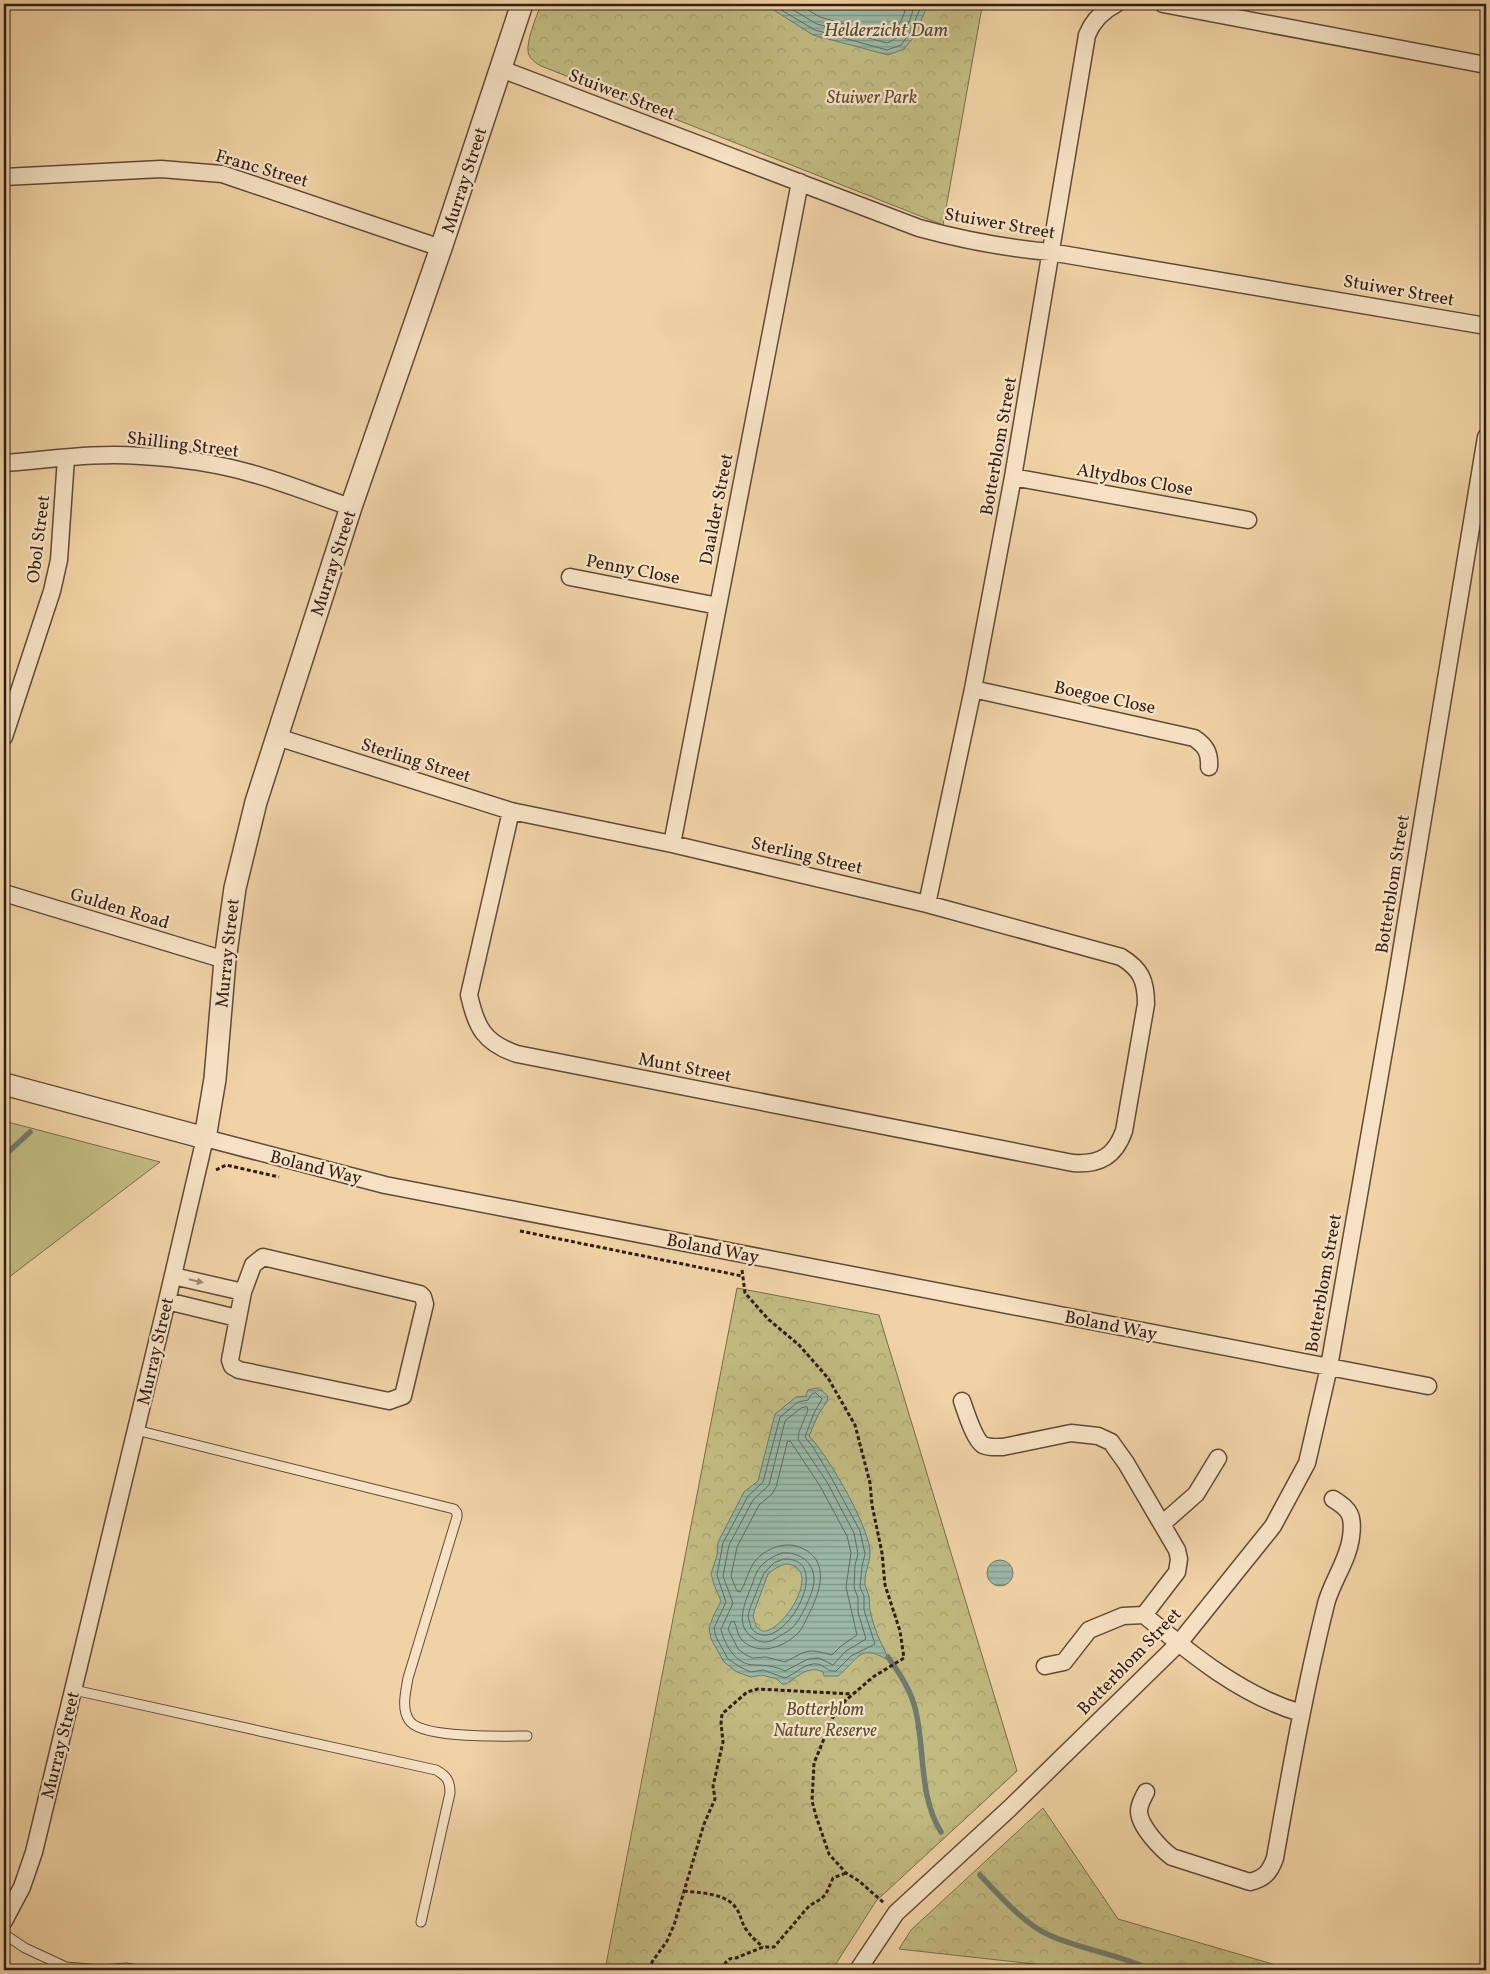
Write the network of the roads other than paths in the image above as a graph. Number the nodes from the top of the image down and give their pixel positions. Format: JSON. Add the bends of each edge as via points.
{"nodes":[{"id":1,"x":522,"y":4,"type":"edge"},
{"id":2,"x":1116,"y":4,"type":"edge"},
{"id":3,"x":1163,"y":4,"type":"edge"},
{"id":4,"x":1486,"y":65,"type":"edge"},
{"id":5,"x":501,"y":69,"type":"junction"},
{"id":6,"x":4,"y":177,"type":"edge"},
{"id":7,"x":800,"y":182,"type":"junction"},
{"id":8,"x":441,"y":248,"type":"junction"},
{"id":9,"x":1050,"y":252,"type":"junction"},
{"id":10,"x":1486,"y":326,"type":"edge"},
{"id":11,"x":1486,"y":437,"type":"edge"},
{"id":12,"x":66,"y":458,"type":"junction"},
{"id":13,"x":4,"y":464,"type":"edge"},
{"id":14,"x":1014,"y":477,"type":"junction"},
{"id":15,"x":351,"y":507,"type":"junction"},
{"id":16,"x":1248,"y":520,"type":"dead end"},
{"id":17,"x":570,"y":577,"type":"dead end"},
{"id":18,"x":718,"y":606,"type":"junction"},
{"id":19,"x":973,"y":689,"type":"junction"},
{"id":20,"x":4,"y":737,"type":"edge"},
{"id":21,"x":277,"y":737,"type":"junction"},
{"id":22,"x":1209,"y":767,"type":"dead end"},
{"id":23,"x":512,"y":811,"type":"junction"},
{"id":24,"x":672,"y":844,"type":"junction"},
{"id":25,"x":4,"y":893,"type":"edge"},
{"id":26,"x":927,"y":904,"type":"junction"},
{"id":27,"x":225,"y":960,"type":"junction"},
{"id":28,"x":4,"y":1084,"type":"edge"},
{"id":29,"x":205,"y":1138,"type":"junction"},
{"id":30,"x":1109,"y":1155,"type":"joint"},
{"id":31,"x":173,"y":1276,"type":"junction"},
{"id":32,"x":243,"y":1292,"type":"junction"},
{"id":33,"x":167,"y":1301,"type":"junction"},
{"id":34,"x":237,"y":1318,"type":"junction"},
{"id":35,"x":1329,"y":1367,"type":"junction"},
{"id":36,"x":1428,"y":1386,"type":"dead end"},
{"id":37,"x":962,"y":1401,"type":"dead end"},
{"id":38,"x":136,"y":1430,"type":"junction"},
{"id":39,"x":1218,"y":1458,"type":"dead end"},
{"id":40,"x":1333,"y":1499,"type":"dead end"},
{"id":41,"x":1162,"y":1524,"type":"junction"},
{"id":42,"x":1144,"y":1615,"type":"junction"},
{"id":43,"x":1179,"y":1643,"type":"junction"},
{"id":44,"x":1045,"y":1666,"type":"dead end"},
{"id":45,"x":74,"y":1690,"type":"junction"},
{"id":46,"x":1301,"y":1713,"type":"junction"},
{"id":47,"x":527,"y":1736,"type":"dead end"},
{"id":48,"x":1146,"y":1792,"type":"dead end"},
{"id":49,"x":4,"y":1921,"type":"edge"},
{"id":50,"x":421,"y":1922,"type":"dead end"},
{"id":51,"x":4,"y":1934,"type":"edge"},
{"id":52,"x":138,"y":1970,"type":"edge"},
{"id":53,"x":858,"y":1970,"type":"edge"}],
"edges":[{"from":1,"to":5,"type":"street","name":"Murray Street"},
{"from":2,"to":9,"type":"street","name":"Botterblom Street","via":[[1096,18],[1087,35]]},
{"from":3,"to":4,"type":"street"},
{"from":5,"to":7,"type":"street","name":"Stuiwer Street"},
{"from":5,"to":8,"type":"street","name":"Murray Street"},
{"from":6,"to":8,"type":"street","name":"Franc Street","via":[[161,169],[222,174]]},
{"from":7,"to":9,"type":"street","name":"Stuiwer Street","via":[[919,228],[963,240]]},
{"from":7,"to":18,"type":"street","name":"Daalder Street"},
{"from":8,"to":15,"type":"street","name":"Murray Street"},
{"from":9,"to":10,"type":"street","name":"Stuiwer Street"},
{"from":9,"to":14,"type":"street","name":"Botterblom Street"},
{"from":11,"to":35,"type":"street","name":"Botterblom Street","via":[[1394,998]]},
{"from":12,"to":13,"type":"street","name":"Shilling Street"},
{"from":12,"to":15,"type":"street","name":"Shilling Street","via":[[140,456],[217,465]]},
{"from":12,"to":20,"type":"street","name":"Obol Street","via":[[59,560],[52,591]]},
{"from":14,"to":16,"type":"street","name":"Altydbos Close"},
{"from":14,"to":19,"type":"street","name":"Botterblom Street"},
{"from":15,"to":21,"type":"street","name":"Murray Street"},
{"from":17,"to":18,"type":"street","name":"Penny Close"},
{"from":18,"to":24,"type":"street","name":"Daalder Street"},
{"from":19,"to":22,"type":"street","name":"Boegoe Close","via":[[1194,738],[1204,744],[1210,757]]},
{"from":19,"to":26,"type":"street","name":"Botterblom Street"},
{"from":21,"to":23,"type":"street","name":"Sterling Street"},
{"from":21,"to":27,"type":"street","name":"Murray Street","via":[[239,864]]},
{"from":23,"to":24,"type":"street","name":"Sterling Street"},
{"from":23,"to":30,"type":"street","name":"Munt Street","via":[[469,995],[482,1031],[501,1048],[526,1056],[1073,1163],[1094,1162]]},
{"from":24,"to":26,"type":"street","name":"Sterling Street"},
{"from":25,"to":27,"type":"street","name":"Gulden Road"},
{"from":26,"to":30,"type":"street","name":"Sterling Street","via":[[1103,951],[1121,957],[1138,970],[1146,992],[1146,1004],[1124,1131],[1119,1144]]},
{"from":27,"to":29,"type":"street","name":"Murray Street","via":[[215,1079]]},
{"from":28,"to":29,"type":"street","name":"Boland Way"},
{"from":29,"to":31,"type":"street","name":"Murray Street"},
{"from":29,"to":35,"type":"street","name":"Boland Way","via":[[385,1185]]},
{"from":31,"to":32,"type":"street","one_way":true},
{"from":31,"to":33,"type":"street","name":"Murray Street"},
{"from":32,"to":34,"type":"street"},
{"from":32,"to":34,"type":"street","via":[[253,1265],[263,1257],[420,1294],[425,1304],[403,1396],[389,1401],[239,1370],[232,1366],[230,1360]]},
{"from":33,"to":34,"type":"street"},
{"from":33,"to":38,"type":"street","name":"Murray Street"},
{"from":35,"to":36,"type":"street","name":"Boland Way"},
{"from":35,"to":43,"type":"street","name":"Botterblom Street","via":[[1307,1463],[1282,1510],[1273,1526]]},
{"from":37,"to":41,"type":"street","via":[[977,1438],[993,1448],[1071,1433],[1098,1436],[1111,1442]]},
{"from":38,"to":45,"type":"street","name":"Murray Street"},
{"from":38,"to":47,"type":"lane","via":[[454,1509],[457,1517],[408,1678],[405,1709],[408,1720],[420,1729],[438,1733]]},
{"from":39,"to":41,"type":"street","via":[[1196,1494]]},
{"from":40,"to":46,"type":"street","via":[[1346,1508],[1351,1518],[1351,1537],[1327,1602]]},
{"from":41,"to":42,"type":"street","via":[[1177,1550],[1177,1572]]},
{"from":42,"to":43,"type":"street"},
{"from":42,"to":44,"type":"street","via":[[1123,1616],[1089,1630],[1064,1662]]},
{"from":43,"to":46,"type":"street","via":[[1217,1672],[1267,1701]]},
{"from":43,"to":53,"type":"street","name":"Botterblom Street","via":[[1010,1808],[896,1913]]},
{"from":45,"to":49,"type":"street","name":"Murray Street","via":[[34,1852],[22,1887]]},
{"from":45,"to":50,"type":"lane","via":[[436,1770],[445,1775],[450,1783],[450,1794]]},
{"from":46,"to":48,"type":"street","via":[[1275,1858],[1271,1869],[1260,1879],[1242,1880],[1184,1862],[1162,1850],[1140,1820],[1139,1811]]},
{"from":51,"to":52,"type":"lane","via":[[66,1968]]}]}
